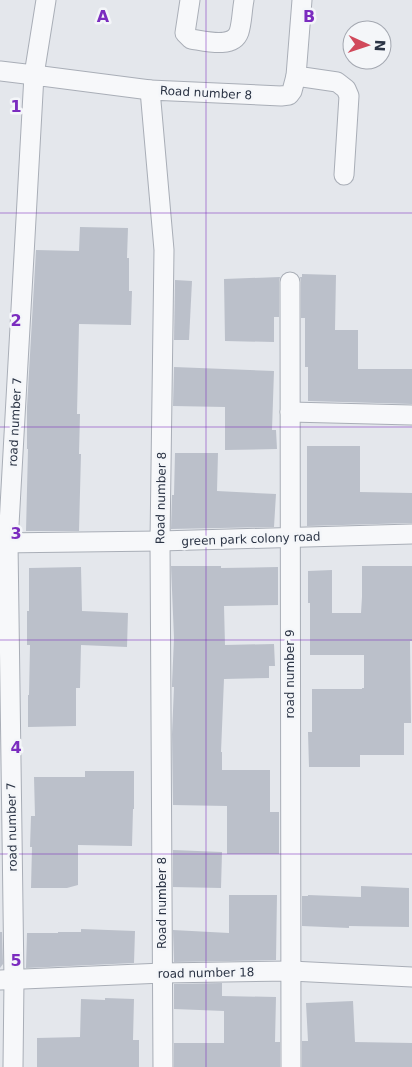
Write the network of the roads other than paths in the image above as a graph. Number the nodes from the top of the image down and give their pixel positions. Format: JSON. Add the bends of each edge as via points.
{"nodes":[{"id":1,"x":46,"y":0,"type":"edge"},
{"id":2,"x":190,"y":0,"type":"edge"},
{"id":3,"x":244,"y":0,"type":"edge"},
{"id":4,"x":302,"y":0,"type":"edge"},
{"id":5,"x":0,"y":71,"type":"edge"},
{"id":6,"x":34,"y":75,"type":"junction"},
{"id":7,"x":296,"y":76,"type":"junction"},
{"id":8,"x":150,"y":90,"type":"junction"},
{"id":9,"x":344,"y":175,"type":"dead end"},
{"id":10,"x":290,"y":282,"type":"dead end"},
{"id":11,"x":290,"y":412,"type":"junction"},
{"id":12,"x":412,"y":415,"type":"edge"},
{"id":13,"x":412,"y":534,"type":"edge"},
{"id":14,"x":290,"y":537,"type":"junction"},
{"id":15,"x":160,"y":541,"type":"junction"},
{"id":16,"x":4,"y":543,"type":"edge"},
{"id":17,"x":291,"y":971,"type":"junction"},
{"id":18,"x":162,"y":973,"type":"junction"},
{"id":19,"x":412,"y":977,"type":"edge"},
{"id":20,"x":7,"y":980,"type":"edge"},
{"id":21,"x":13,"y":1067,"type":"edge"},
{"id":22,"x":162,"y":1067,"type":"edge"},
{"id":23,"x":291,"y":1067,"type":"edge"}],
"edges":[{"from":1,"to":6,"type":"street","name":"road number 7"},
{"from":2,"to":3,"type":"street","via":[[185,33],[191,39],[226,43],[235,39],[239,32]]},
{"from":4,"to":7,"type":"street"},
{"from":5,"to":6,"type":"street"},
{"from":6,"to":8,"type":"street"},
{"from":6,"to":16,"type":"street","name":"road number 7"},
{"from":7,"to":8,"type":"street","name":"Road number 8","via":[[289,95],[281,96]]},
{"from":7,"to":9,"type":"street","via":[[337,82],[346,89],[349,96]]},
{"from":8,"to":15,"type":"street","name":"Road number 8","via":[[164,250]]},
{"from":10,"to":11,"type":"street","name":"road number 9"},
{"from":11,"to":12,"type":"street"},
{"from":11,"to":14,"type":"street","name":"road number 9"},
{"from":13,"to":14,"type":"street","name":"green park colony road"},
{"from":14,"to":15,"type":"street","name":"green park colony road"},
{"from":14,"to":17,"type":"street","name":"road number 9"},
{"from":15,"to":16,"type":"street","name":"green park colony road"},
{"from":15,"to":18,"type":"street","name":"Road number 8"},
{"from":16,"to":20,"type":"street","name":"road number 7"},
{"from":17,"to":18,"type":"street","name":"road number 18"},
{"from":17,"to":19,"type":"street","name":"road number 18"},
{"from":17,"to":23,"type":"street","name":"road number 9"},
{"from":18,"to":20,"type":"street","name":"road number 18"},
{"from":18,"to":22,"type":"street","name":"Road number 8"},
{"from":20,"to":21,"type":"street","name":"road number 7"}]}
